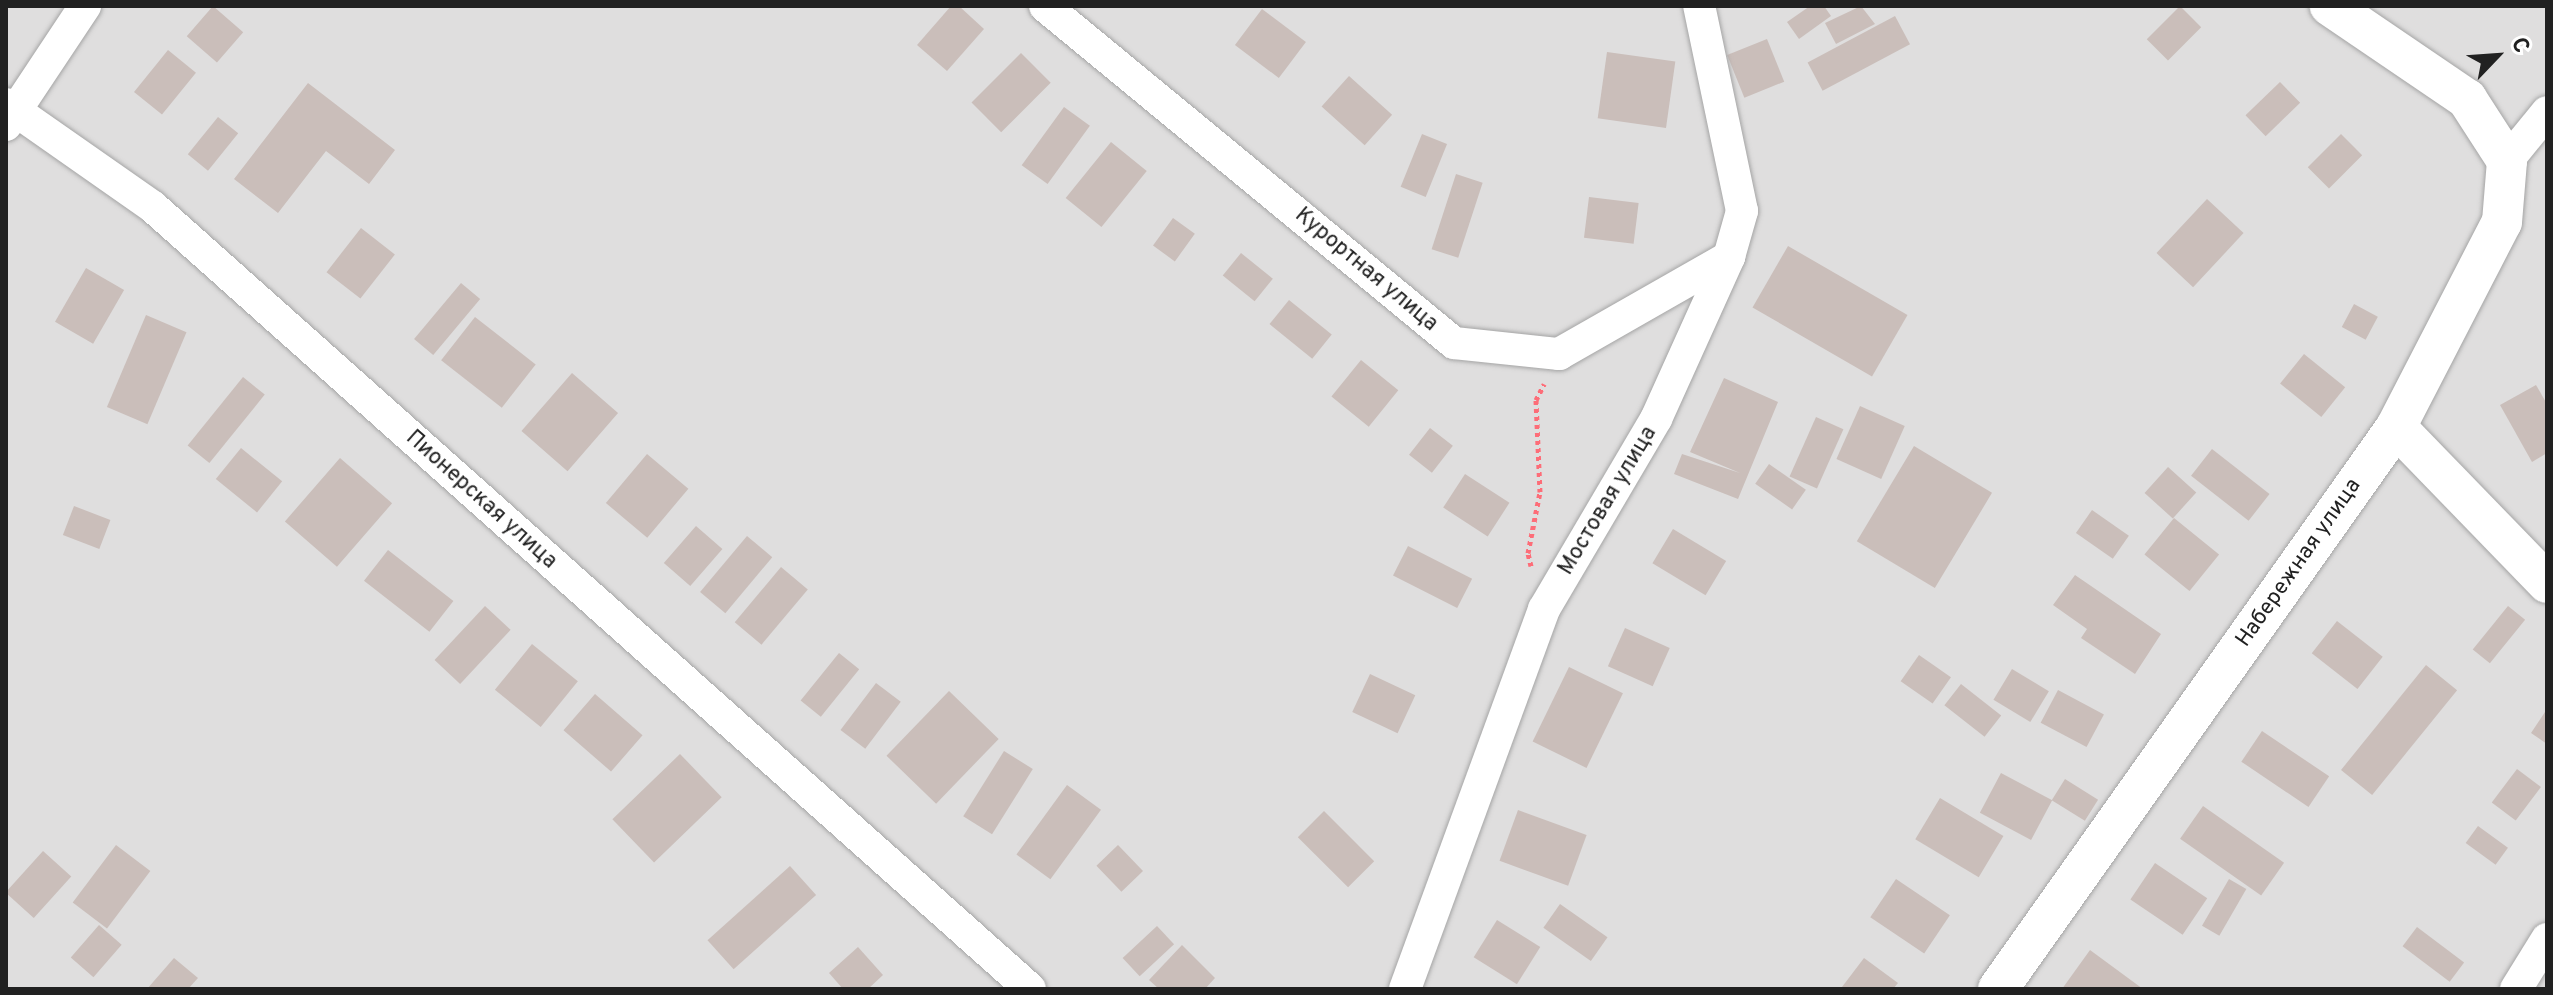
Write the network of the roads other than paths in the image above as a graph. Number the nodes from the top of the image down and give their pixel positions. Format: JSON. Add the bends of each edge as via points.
{"nodes":[{"id":1,"x":85,"y":6,"type":"edge"},
{"id":2,"x":1045,"y":6,"type":"edge"},
{"id":3,"x":1699,"y":6,"type":"edge"},
{"id":4,"x":2330,"y":6,"type":"edge"},
{"id":5,"x":8,"y":112,"type":"edge"},
{"id":6,"x":2547,"y":112,"type":"edge"},
{"id":7,"x":2507,"y":161,"type":"junction"},
{"id":8,"x":1729,"y":257,"type":"junction"},
{"id":9,"x":2396,"y":427,"type":"junction"},
{"id":10,"x":2547,"y":583,"type":"edge"},
{"id":11,"x":2547,"y":939,"type":"edge"},
{"id":12,"x":1030,"y":989,"type":"edge"},
{"id":13,"x":1405,"y":989,"type":"edge"},
{"id":14,"x":1998,"y":989,"type":"edge"},
{"id":15,"x":2516,"y":989,"type":"edge"}],
"edges":[{"from":1,"to":5,"type":"street","name":"Пионерская улица"},
{"from":2,"to":8,"type":"street","name":"Курортная улица","via":[[1454,343],[1559,354]]},
{"from":3,"to":8,"type":"street","name":"Мостовая улица","via":[[1742,211]]},
{"from":4,"to":7,"type":"street","via":[[2467,99]]},
{"from":5,"to":12,"type":"street","name":"Пионерская улица","via":[[153,207]]},
{"from":6,"to":7,"type":"street"},
{"from":7,"to":9,"type":"street","name":"Набережная улица","via":[[2502,222]]},
{"from":8,"to":13,"type":"street","name":"Мостовая улица","via":[[1656,419],[1544,609]]},
{"from":9,"to":10,"type":"street"},
{"from":9,"to":14,"type":"street","name":"Набережная улица"},
{"from":11,"to":15,"type":"street"}]}
